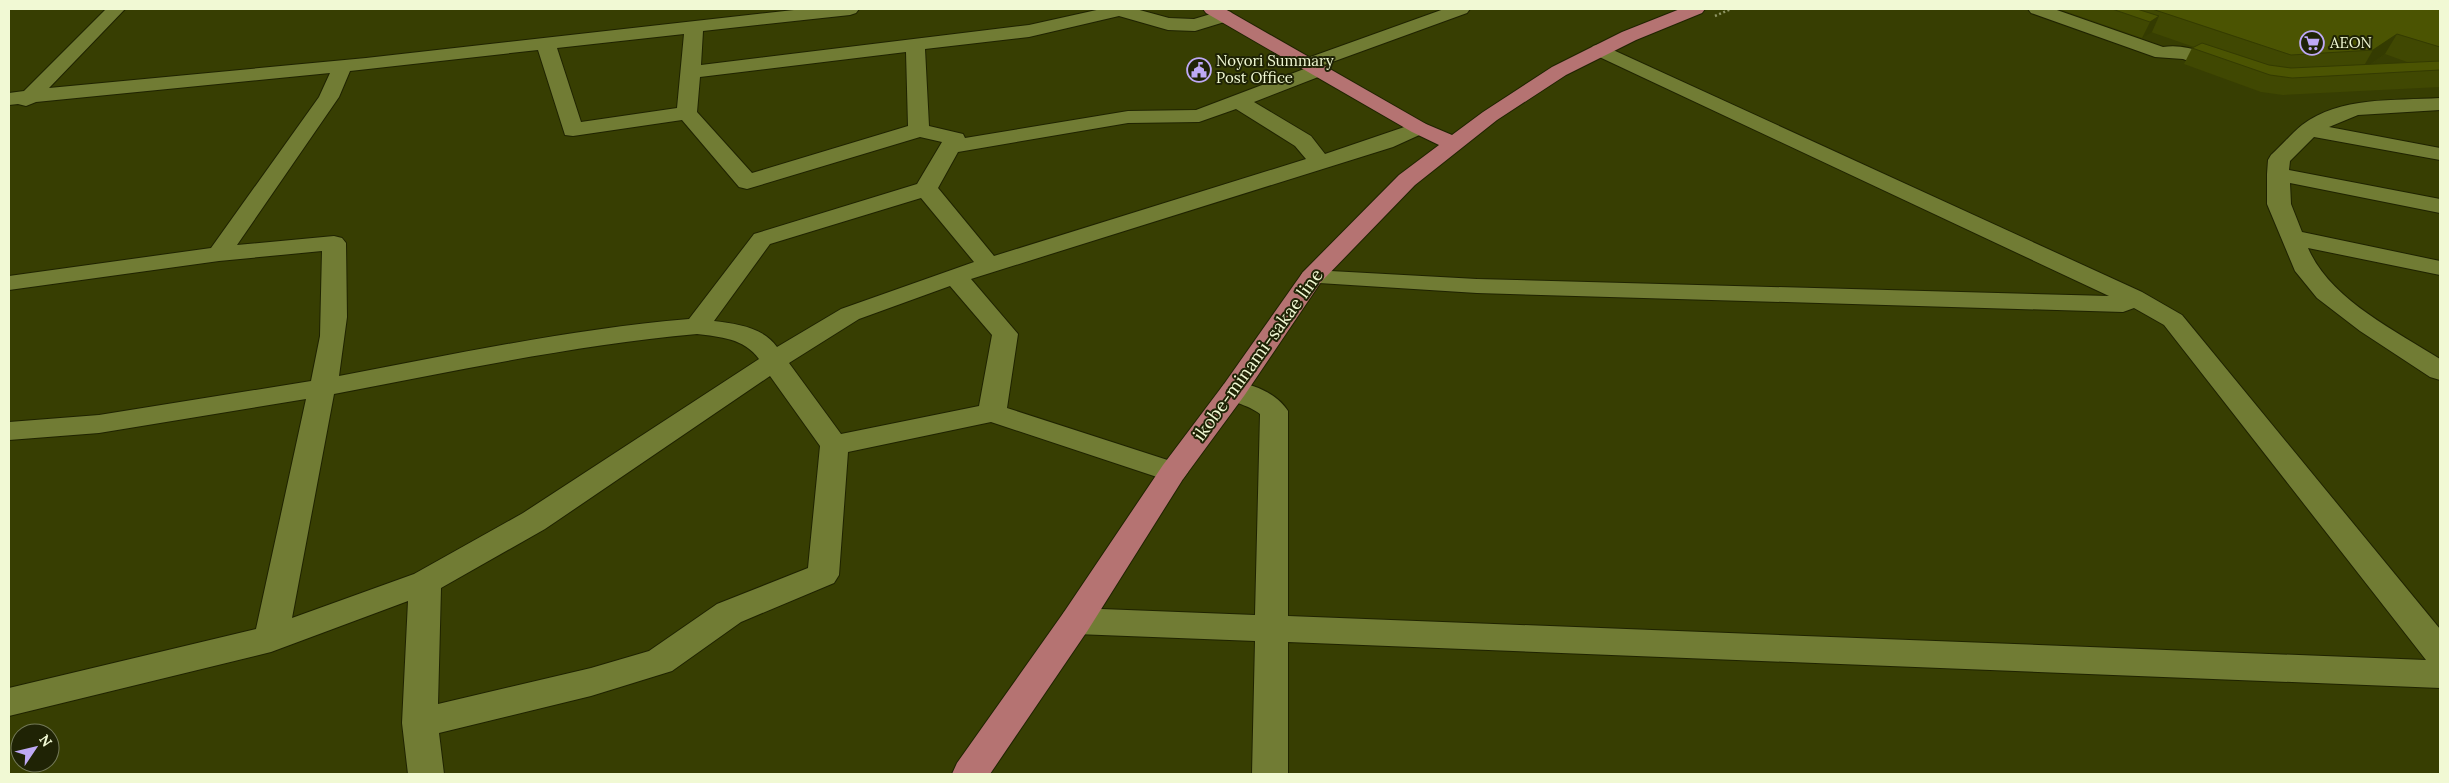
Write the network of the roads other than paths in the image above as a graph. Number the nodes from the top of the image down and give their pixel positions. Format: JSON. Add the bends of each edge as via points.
{"nodes":[{"id":1,"x":116,"y":9,"type":"edge"},
{"id":2,"x":850,"y":9,"type":"edge"},
{"id":3,"x":1461,"y":9,"type":"edge"},
{"id":4,"x":1696,"y":9,"type":"edge"},
{"id":5,"x":2037,"y":9,"type":"edge"},
{"id":6,"x":2070,"y":9,"type":"edge"},
{"id":7,"x":1218,"y":12,"type":"edge"},
{"id":8,"x":694,"y":27,"type":"junction"},
{"id":9,"x":546,"y":44,"type":"junction"},
{"id":10,"x":914,"y":45,"type":"junction"},
{"id":11,"x":1600,"y":50,"type":"junction"},
{"id":12,"x":2162,"y":53,"type":"junction"},
{"id":13,"x":2189,"y":62,"type":"dead end"},
{"id":14,"x":343,"y":66,"type":"junction"},
{"id":15,"x":1314,"y":67,"type":"junction"},
{"id":16,"x":690,"y":72,"type":"junction"},
{"id":17,"x":31,"y":96,"type":"junction"},
{"id":18,"x":9,"y":100,"type":"edge"},
{"id":19,"x":1238,"y":101,"type":"junction"},
{"id":20,"x":2440,"y":104,"type":"edge"},
{"id":21,"x":687,"y":113,"type":"junction"},
{"id":22,"x":9,"y":114,"type":"edge"},
{"id":23,"x":1419,"y":128,"type":"junction"},
{"id":24,"x":919,"y":130,"type":"junction"},
{"id":25,"x":2309,"y":130,"type":"junction"},
{"id":26,"x":1452,"y":143,"type":"junction"},
{"id":27,"x":950,"y":147,"type":"junction"},
{"id":28,"x":2440,"y":154,"type":"edge"},
{"id":29,"x":1320,"y":162,"type":"junction"},
{"id":30,"x":2278,"y":174,"type":"junction"},
{"id":31,"x":926,"y":189,"type":"junction"},
{"id":32,"x":2440,"y":206,"type":"edge"},
{"id":33,"x":2292,"y":237,"type":"junction"},
{"id":34,"x":219,"y":254,"type":"junction"},
{"id":35,"x":989,"y":265,"type":"junction"},
{"id":36,"x":2440,"y":268,"type":"edge"},
{"id":37,"x":955,"y":276,"type":"junction"},
{"id":38,"x":1312,"y":277,"type":"junction"},
{"id":39,"x":9,"y":283,"type":"edge"},
{"id":40,"x":2133,"y":297,"type":"junction"},
{"id":41,"x":697,"y":326,"type":"junction"},
{"id":42,"x":774,"y":361,"type":"junction"},
{"id":43,"x":2440,"y":371,"type":"edge"},
{"id":44,"x":322,"y":388,"type":"junction"},
{"id":45,"x":1234,"y":390,"type":"junction"},
{"id":46,"x":992,"y":413,"type":"junction"},
{"id":47,"x":9,"y":432,"type":"edge"},
{"id":48,"x":834,"y":445,"type":"junction"},
{"id":49,"x":1173,"y":472,"type":"junction"},
{"id":50,"x":425,"y":582,"type":"junction"},
{"id":51,"x":1076,"y":621,"type":"junction"},
{"id":52,"x":1271,"y":628,"type":"junction"},
{"id":53,"x":270,"y":639,"type":"junction"},
{"id":54,"x":2440,"y":653,"type":"edge"},
{"id":55,"x":2440,"y":674,"type":"edge"},
{"id":56,"x":9,"y":702,"type":"edge"},
{"id":57,"x":420,"y":723,"type":"junction"},
{"id":58,"x":426,"y":774,"type":"edge"},
{"id":59,"x":970,"y":774,"type":"edge"},
{"id":60,"x":1270,"y":774,"type":"edge"}],
"edges":[{"from":1,"to":17,"type":"street"},
{"from":2,"to":8,"type":"street"},
{"from":3,"to":15,"type":"street"},
{"from":4,"to":11,"type":"main road","name":"ikobe-minami-sakae line"},
{"from":5,"to":12,"type":"street"},
{"from":6,"to":12,"type":"street","via":[[2246,73],[2186,54]]},
{"from":7,"to":10,"type":"street","via":[[1195,25],[1168,24],[1120,10],[1029,31]]},
{"from":7,"to":15,"type":"main road"},
{"from":8,"to":9,"type":"street"},
{"from":8,"to":16,"type":"street"},
{"from":9,"to":14,"type":"street"},
{"from":9,"to":21,"type":"street","via":[[573,130]]},
{"from":10,"to":16,"type":"street"},
{"from":10,"to":24,"type":"street"},
{"from":11,"to":26,"type":"main road","name":"ikobe-minami-sakae line","via":[[1529,90]]},
{"from":11,"to":40,"type":"street"},
{"from":12,"to":13,"type":"street"},
{"from":14,"to":17,"type":"street"},
{"from":14,"to":34,"type":"street","via":[[329,97]]},
{"from":15,"to":19,"type":"street"},
{"from":15,"to":23,"type":"main road"},
{"from":16,"to":21,"type":"street"},
{"from":17,"to":18,"type":"street"},
{"from":17,"to":22,"type":"street"},
{"from":19,"to":27,"type":"street","via":[[1199,116],[1128,118]]},
{"from":19,"to":29,"type":"street","via":[[1303,142]]},
{"from":20,"to":25,"type":"street","via":[[2346,104]]},
{"from":21,"to":24,"type":"street","via":[[747,182]]},
{"from":23,"to":26,"type":"main road"},
{"from":23,"to":29,"type":"street"},
{"from":24,"to":27,"type":"street","via":[[954,139]]},
{"from":25,"to":28,"type":"street"},
{"from":25,"to":30,"type":"street","via":[[2279,160]]},
{"from":26,"to":38,"type":"main road","name":"ikobe-minami-sakae line","via":[[1407,180]]},
{"from":27,"to":31,"type":"street"},
{"from":29,"to":35,"type":"street"},
{"from":30,"to":32,"type":"street"},
{"from":30,"to":33,"type":"street","via":[[2279,204]]},
{"from":31,"to":35,"type":"street"},
{"from":31,"to":41,"type":"street","via":[[762,240]]},
{"from":33,"to":36,"type":"street"},
{"from":33,"to":43,"type":"street","via":[[2304,266],[2326,293],[2369,326]]},
{"from":34,"to":39,"type":"street"},
{"from":34,"to":44,"type":"street","via":[[334,243],[334,306],[328,370]]},
{"from":35,"to":37,"type":"street"},
{"from":37,"to":42,"type":"street","via":[[850,314]]},
{"from":37,"to":46,"type":"street","via":[[1005,334]]},
{"from":38,"to":40,"type":"street","via":[[1477,286],[2113,304],[2123,304]]},
{"from":38,"to":45,"type":"main road","name":"ikobe-minami-sakae line"},
{"from":40,"to":54,"type":"street","via":[[2173,320]]},
{"from":41,"to":42,"type":"street","via":[[739,332],[763,346]]},
{"from":41,"to":44,"type":"street","via":[[509,352]]},
{"from":42,"to":48,"type":"street"},
{"from":42,"to":50,"type":"street","via":[[534,521]]},
{"from":44,"to":47,"type":"street","via":[[99,424]]},
{"from":44,"to":53,"type":"street"},
{"from":45,"to":49,"type":"main road","name":"ikobe-minami-sakae line"},
{"from":45,"to":52,"type":"street","via":[[1262,401],[1274,411]]},
{"from":46,"to":48,"type":"street"},
{"from":46,"to":49,"type":"street"},
{"from":48,"to":57,"type":"street","via":[[823,575],[728,613],[660,661],[591,682]]},
{"from":49,"to":51,"type":"main road","name":"ikobe-minami-sakae line"},
{"from":50,"to":53,"type":"street"},
{"from":50,"to":57,"type":"street"},
{"from":51,"to":52,"type":"street"},
{"from":51,"to":59,"type":"main road","name":"ikobe-minami-sakae line"},
{"from":52,"to":55,"type":"street"},
{"from":52,"to":60,"type":"street"},
{"from":53,"to":56,"type":"street"},
{"from":57,"to":58,"type":"street"}]}
